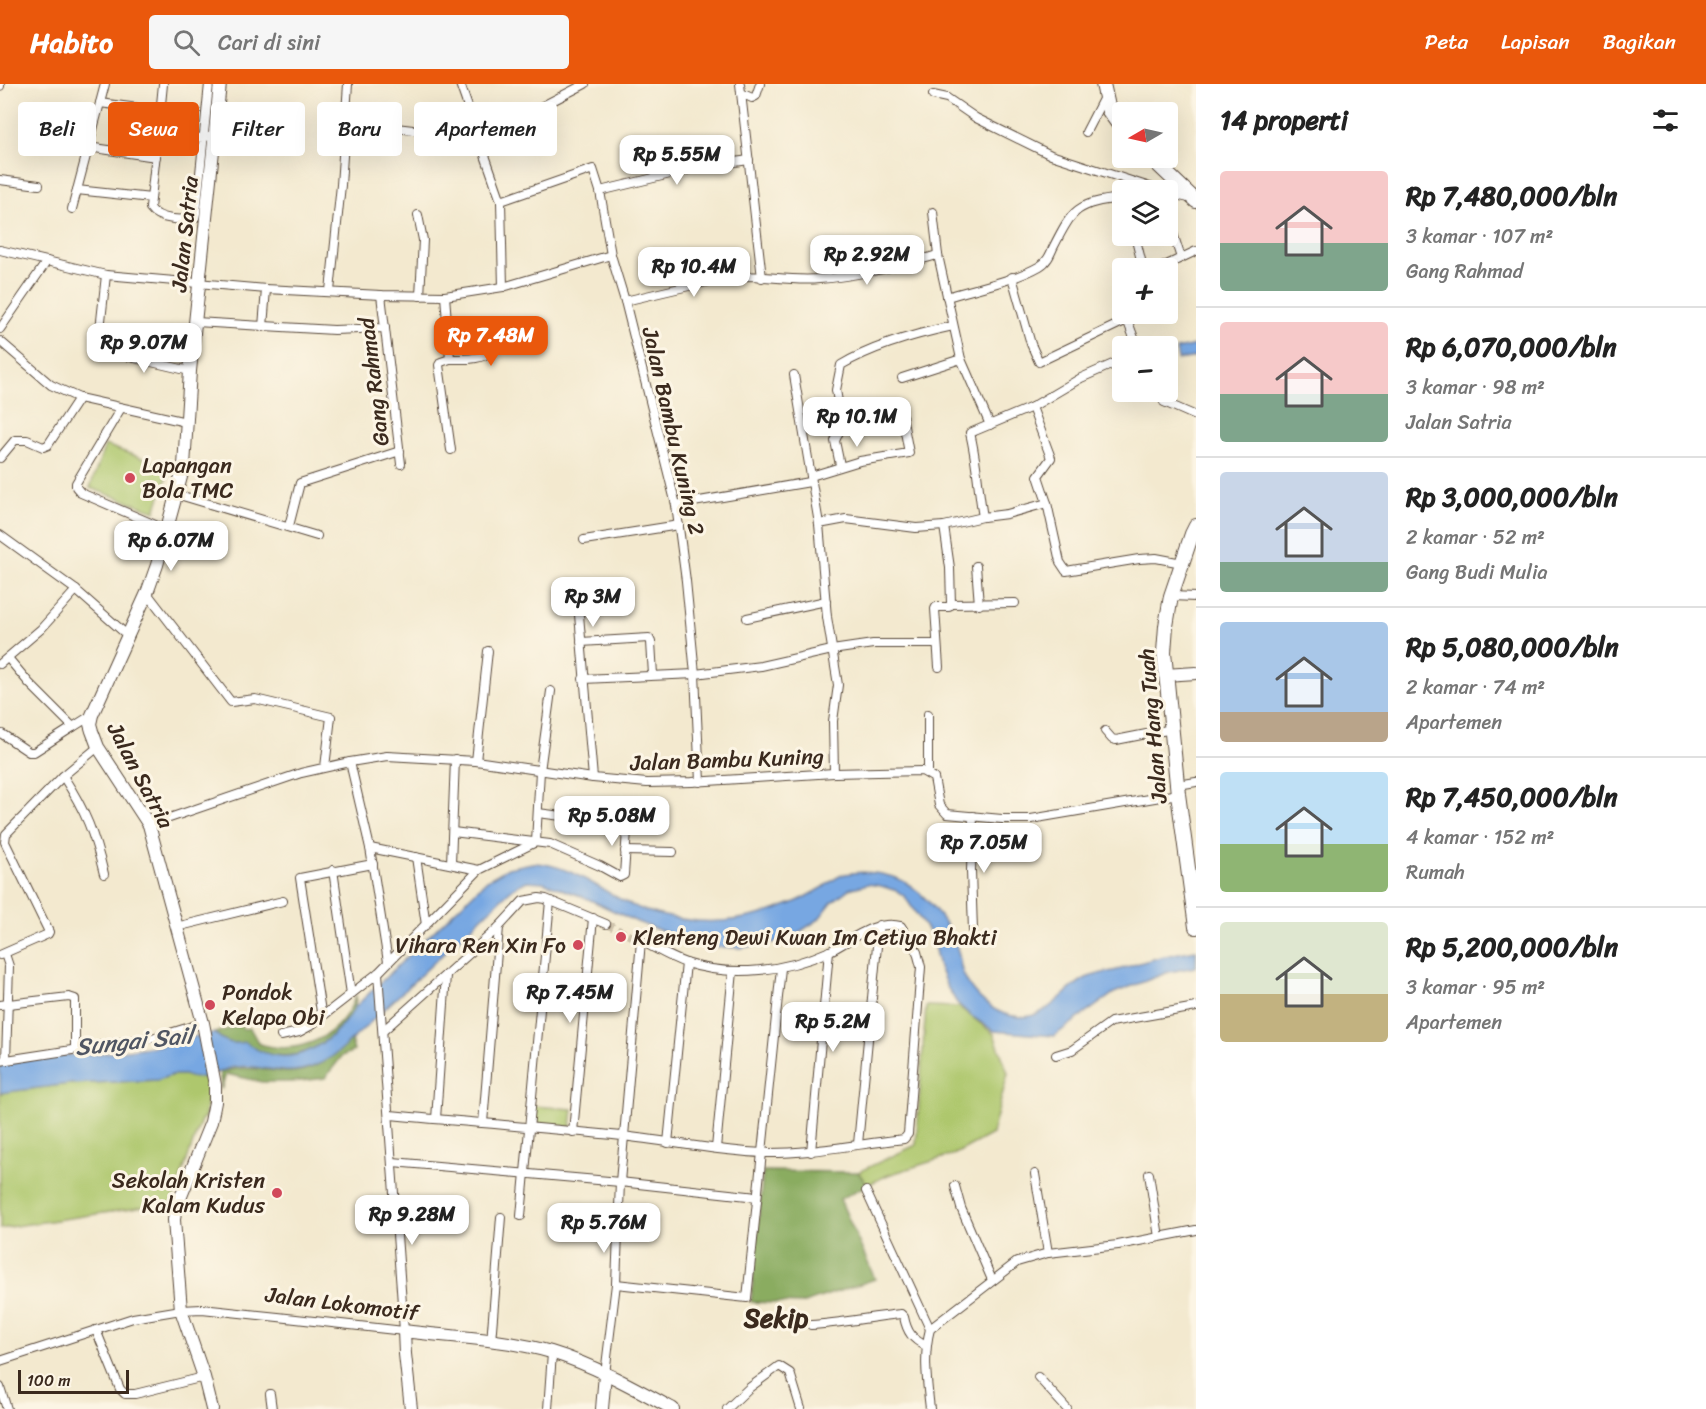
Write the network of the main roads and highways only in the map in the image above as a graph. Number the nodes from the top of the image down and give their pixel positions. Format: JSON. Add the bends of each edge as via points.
{"nodes":[{"id":1,"x":1103,"y":90,"type":"edge"},
{"id":2,"x":1112,"y":116,"type":"edge"},
{"id":3,"x":1162,"y":168,"type":"edge"},
{"id":4,"x":1196,"y":200,"type":"edge"},
{"id":5,"x":1196,"y":526,"type":"edge"},
{"id":6,"x":1191,"y":854,"type":"edge"},
{"id":7,"x":1196,"y":927,"type":"edge"}],
"edges":[{"from":1,"to":2,"type":"main road"},
{"from":3,"to":4,"type":"main road"},
{"from":5,"to":6,"type":"main road","name":"Jalan Hang Tuah","via":[[1171,596],[1164,652],[1178,790]]},
{"from":6,"to":7,"type":"main road","name":"Jalan Hang Tuah"}]}
